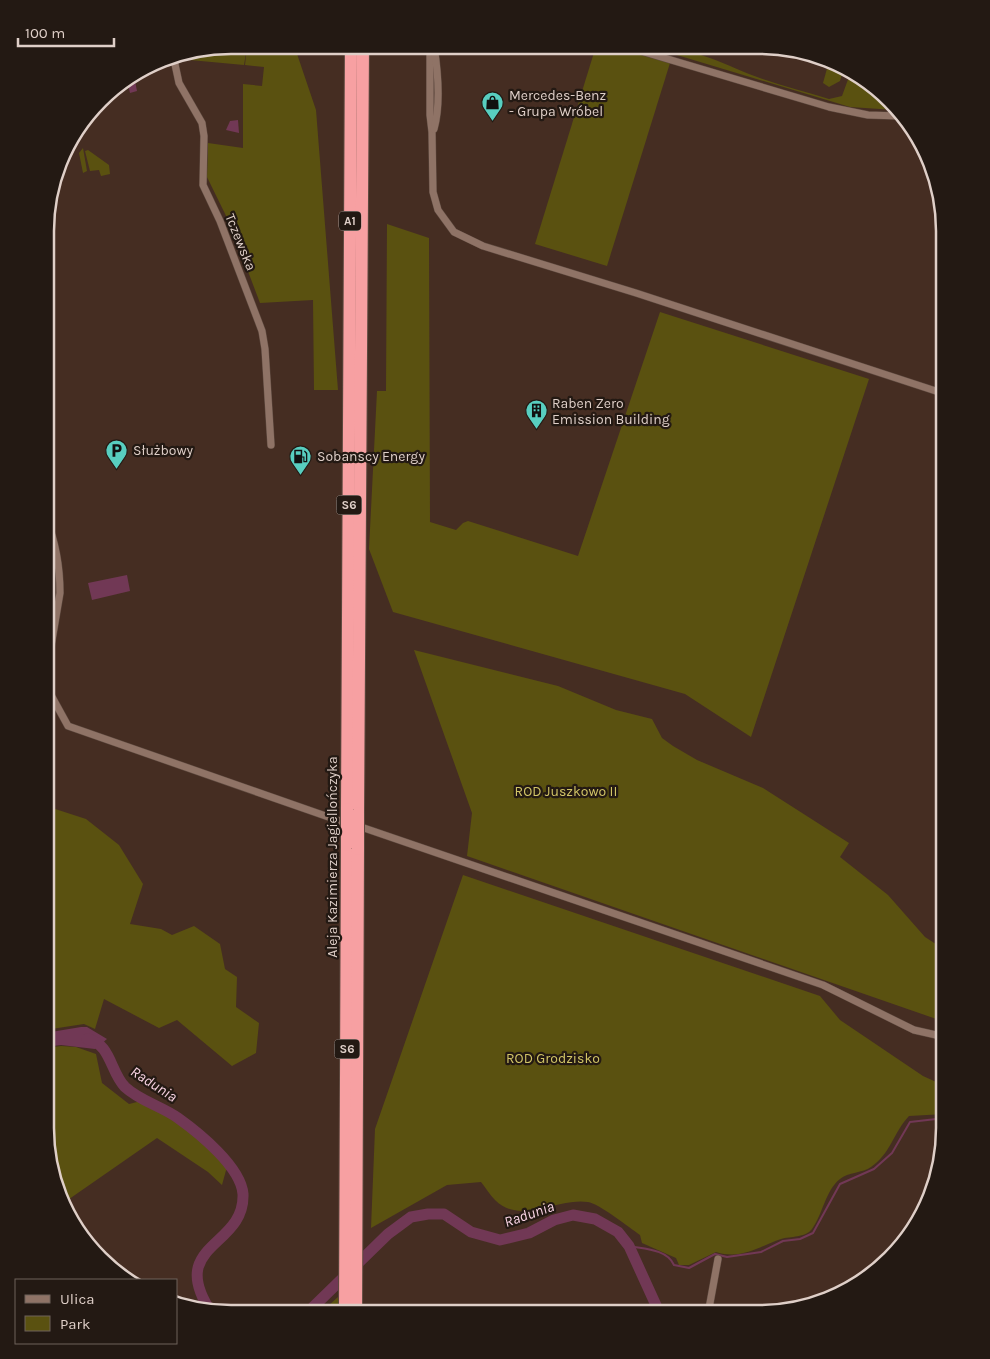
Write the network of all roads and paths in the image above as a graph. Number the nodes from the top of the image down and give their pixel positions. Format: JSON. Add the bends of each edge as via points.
{"nodes":[{"id":1,"x":351,"y":54,"type":"edge"},
{"id":2,"x":363,"y":54,"type":"edge"},
{"id":3,"x":435,"y":54,"type":"edge"},
{"id":4,"x":651,"y":54,"type":"edge"},
{"id":5,"x":175,"y":63,"type":"edge"},
{"id":6,"x":894,"y":116,"type":"edge"},
{"id":7,"x":936,"y":391,"type":"edge"},
{"id":8,"x":355,"y":402,"type":"junction"},
{"id":9,"x":272,"y":445,"type":"dead end"},
{"id":10,"x":54,"y":541,"type":"edge"},
{"id":11,"x":54,"y":621,"type":"edge"},
{"id":12,"x":54,"y":701,"type":"edge"},
{"id":13,"x":340,"y":821,"type":"dead end"},
{"id":14,"x":364,"y":828,"type":"dead end"},
{"id":15,"x":352,"y":847,"type":"junction"},
{"id":16,"x":936,"y":1035,"type":"edge"},
{"id":17,"x":718,"y":1259,"type":"dead end"},
{"id":18,"x":351,"y":1292,"type":"junction"},
{"id":19,"x":347,"y":1305,"type":"edge"},
{"id":20,"x":354,"y":1305,"type":"edge"},
{"id":21,"x":710,"y":1305,"type":"edge"}],
"edges":[{"from":1,"to":8,"type":"highway","number":"A1"},
{"from":2,"to":8,"type":"highway","number":"A1"},
{"from":3,"to":7,"type":"street","via":[[433,192],[447,225],[466,239]]},
{"from":4,"to":6,"type":"street","via":[[829,107],[868,115]]},
{"from":5,"to":9,"type":"street","name":"Tczewska","via":[[179,84],[202,123],[205,190],[262,331]]},
{"from":8,"to":15,"type":"highway","name":"Aleja Kazimierza Jagiellończyka","number":"S6","bridge":true},
{"from":10,"to":11,"type":"street","via":[[60,579]]},
{"from":12,"to":13,"type":"street","via":[[68,726]]},
{"from":14,"to":16,"type":"street","via":[[823,985],[914,1030]]},
{"from":15,"to":18,"type":"highway","name":"Aleja Kazimierza Jagiellończyka","number":"S6","via":[[356,1245]]},
{"from":15,"to":18,"type":"highway","name":"Aleja Kazimierza Jagiellończyka","number":"S6","via":[[346,1254]]},
{"from":17,"to":21,"type":"street"},
{"from":18,"to":19,"type":"highway","name":"Aleja Kazimierza Jagiellończyka","number":"S6"},
{"from":18,"to":20,"type":"highway","name":"Aleja Kazimierza Jagiellończyka","number":"S6"}]}
